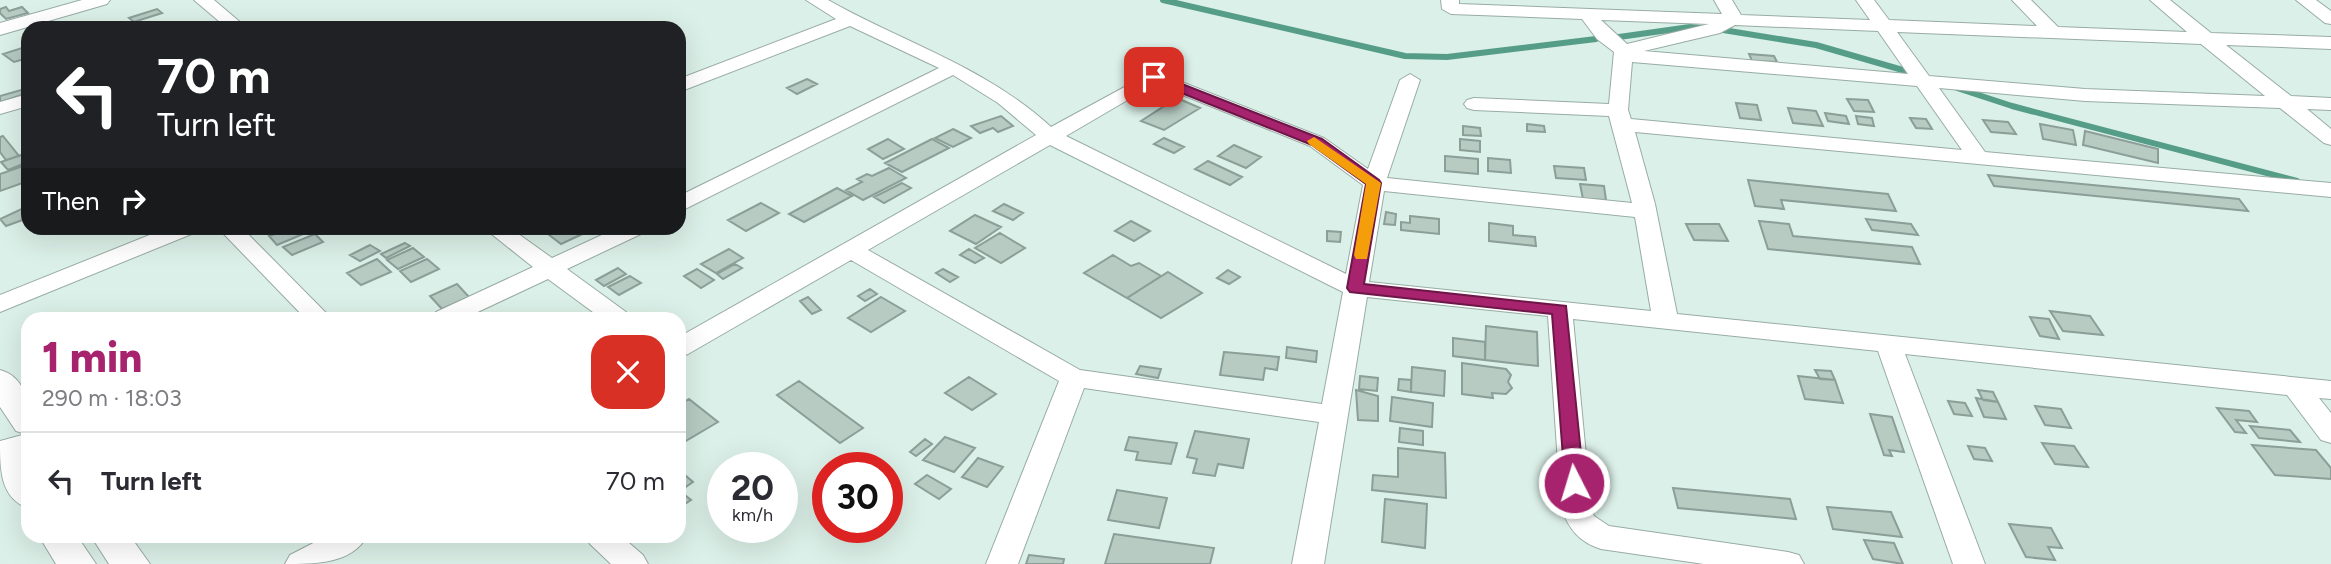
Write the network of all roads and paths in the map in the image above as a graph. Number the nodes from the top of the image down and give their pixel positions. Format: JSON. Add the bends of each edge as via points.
{"nodes":[{"id":1,"x":101,"y":0,"type":"edge"},
{"id":2,"x":203,"y":0,"type":"edge"},
{"id":3,"x":815,"y":0,"type":"edge"},
{"id":4,"x":1450,"y":0,"type":"edge"},
{"id":5,"x":1723,"y":0,"type":"edge"},
{"id":6,"x":1865,"y":0,"type":"edge"},
{"id":7,"x":2021,"y":0,"type":"edge"},
{"id":8,"x":2159,"y":0,"type":"edge"},
{"id":9,"x":2305,"y":0,"type":"edge"},
{"id":10,"x":1588,"y":14,"type":"junction"},
{"id":11,"x":1734,"y":19,"type":"junction"},
{"id":12,"x":2331,"y":19,"type":"edge"},
{"id":13,"x":850,"y":20,"type":"junction"},
{"id":14,"x":28,"y":21,"type":"edge"},
{"id":15,"x":229,"y":21,"type":"edge"},
{"id":16,"x":21,"y":23,"type":"edge"},
{"id":17,"x":1883,"y":25,"type":"junction"},
{"id":18,"x":0,"y":29,"type":"edge"},
{"id":19,"x":2053,"y":32,"type":"junction"},
{"id":20,"x":2206,"y":37,"type":"junction"},
{"id":21,"x":2331,"y":43,"type":"edge"},
{"id":22,"x":1624,"y":52,"type":"junction"},
{"id":23,"x":953,"y":68,"type":"junction"},
{"id":24,"x":1410,"y":80,"type":"dead end"},
{"id":25,"x":1923,"y":81,"type":"junction"},
{"id":26,"x":686,"y":83,"type":"edge"},
{"id":27,"x":21,"y":102,"type":"edge"},
{"id":28,"x":2287,"y":103,"type":"junction"},
{"id":29,"x":1474,"y":104,"type":"dead end"},
{"id":30,"x":2331,"y":104,"type":"edge"},
{"id":31,"x":0,"y":108,"type":"edge"},
{"id":32,"x":1621,"y":118,"type":"junction"},
{"id":33,"x":1049,"y":136,"type":"junction"},
{"id":34,"x":2331,"y":139,"type":"edge"},
{"id":35,"x":1978,"y":157,"type":"junction"},
{"id":36,"x":1374,"y":183,"type":"junction"},
{"id":37,"x":2331,"y":190,"type":"edge"},
{"id":38,"x":686,"y":202,"type":"edge"},
{"id":39,"x":1645,"y":211,"type":"junction"},
{"id":40,"x":169,"y":235,"type":"edge"},
{"id":41,"x":236,"y":235,"type":"edge"},
{"id":42,"x":505,"y":235,"type":"edge"},
{"id":43,"x":621,"y":235,"type":"edge"},
{"id":44,"x":851,"y":250,"type":"junction"},
{"id":45,"x":550,"y":270,"type":"junction"},
{"id":46,"x":1355,"y":288,"type":"junction"},
{"id":47,"x":0,"y":304,"type":"edge"},
{"id":48,"x":1560,"y":310,"type":"junction"},
{"id":49,"x":312,"y":312,"type":"edge"},
{"id":50,"x":458,"y":312,"type":"edge"},
{"id":51,"x":609,"y":312,"type":"edge"},
{"id":52,"x":1666,"y":321,"type":"junction"},
{"id":53,"x":686,"y":344,"type":"edge"},
{"id":54,"x":1888,"y":344,"type":"junction"},
{"id":55,"x":1074,"y":378,"type":"junction"},
{"id":56,"x":0,"y":381,"type":"edge"},
{"id":57,"x":2297,"y":387,"type":"junction"},
{"id":58,"x":2331,"y":390,"type":"edge"},
{"id":59,"x":21,"y":413,"type":"edge"},
{"id":60,"x":1334,"y":415,"type":"junction"},
{"id":61,"x":2331,"y":433,"type":"edge"},
{"id":62,"x":10,"y":452,"type":"edge"},
{"id":63,"x":21,"y":478,"type":"edge"},
{"id":64,"x":62,"y":543,"type":"edge"},
{"id":65,"x":115,"y":543,"type":"edge"},
{"id":66,"x":339,"y":543,"type":"edge"},
{"id":67,"x":609,"y":543,"type":"edge"},
{"id":68,"x":77,"y":564,"type":"edge"},
{"id":69,"x":131,"y":564,"type":"edge"},
{"id":70,"x":301,"y":564,"type":"edge"},
{"id":71,"x":632,"y":564,"type":"edge"},
{"id":72,"x":1002,"y":564,"type":"edge"},
{"id":73,"x":1308,"y":564,"type":"edge"},
{"id":74,"x":1788,"y":564,"type":"edge"},
{"id":75,"x":1969,"y":564,"type":"edge"}],
"edges":[{"from":1,"to":14,"type":"street"},
{"from":2,"to":15,"type":"street"},
{"from":3,"to":13,"type":"street"},
{"from":4,"to":10,"type":"street","via":[[1451,9]]},
{"from":5,"to":11,"type":"street"},
{"from":6,"to":17,"type":"street"},
{"from":7,"to":19,"type":"street"},
{"from":8,"to":20,"type":"street"},
{"from":9,"to":12,"type":"street"},
{"from":10,"to":11,"type":"street"},
{"from":10,"to":22,"type":"street","via":[[1597,30]]},
{"from":11,"to":17,"type":"street"},
{"from":11,"to":22,"type":"street","via":[[1714,29]]},
{"from":13,"to":23,"type":"street"},
{"from":13,"to":26,"type":"street"},
{"from":16,"to":18,"type":"street"},
{"from":17,"to":19,"type":"street"},
{"from":17,"to":25,"type":"street"},
{"from":19,"to":20,"type":"street"},
{"from":20,"to":21,"type":"street"},
{"from":20,"to":28,"type":"street"},
{"from":22,"to":25,"type":"street"},
{"from":22,"to":32,"type":"street"},
{"from":23,"to":33,"type":"street","via":[[1008,99]]},
{"from":23,"to":38,"type":"street"},
{"from":24,"to":36,"type":"street"},
{"from":25,"to":28,"type":"street","via":[[2085,95]]},
{"from":25,"to":35,"type":"street"},
{"from":27,"to":31,"type":"street"},
{"from":28,"to":30,"type":"street"},
{"from":28,"to":34,"type":"street"},
{"from":29,"to":32,"type":"street"},
{"from":32,"to":35,"type":"street"},
{"from":32,"to":39,"type":"street"},
{"from":33,"to":36,"type":"street","via":[[1154,77],[1317,142]]},
{"from":33,"to":44,"type":"street"},
{"from":33,"to":46,"type":"street"},
{"from":35,"to":37,"type":"street"},
{"from":36,"to":39,"type":"street"},
{"from":36,"to":46,"type":"street"},
{"from":39,"to":52,"type":"street"},
{"from":40,"to":47,"type":"street"},
{"from":41,"to":49,"type":"street"},
{"from":42,"to":45,"type":"street"},
{"from":43,"to":45,"type":"street"},
{"from":44,"to":53,"type":"street"},
{"from":44,"to":55,"type":"street"},
{"from":45,"to":50,"type":"street"},
{"from":45,"to":51,"type":"street"},
{"from":46,"to":48,"type":"street"},
{"from":46,"to":60,"type":"street"},
{"from":48,"to":52,"type":"street"},
{"from":48,"to":74,"type":"street","via":[[1576,508],[1582,523],[1601,537]]},
{"from":52,"to":54,"type":"street"},
{"from":54,"to":57,"type":"street"},
{"from":54,"to":75,"type":"street"},
{"from":55,"to":60,"type":"street"},
{"from":55,"to":72,"type":"street"},
{"from":56,"to":59,"type":"main road"},
{"from":57,"to":58,"type":"street"},
{"from":57,"to":61,"type":"street"},
{"from":60,"to":73,"type":"street"},
{"from":62,"to":63,"type":"main road"},
{"from":64,"to":68,"type":"main road"},
{"from":65,"to":69,"type":"main road"},
{"from":66,"to":70,"type":"street"},
{"from":67,"to":71,"type":"street"}]}
